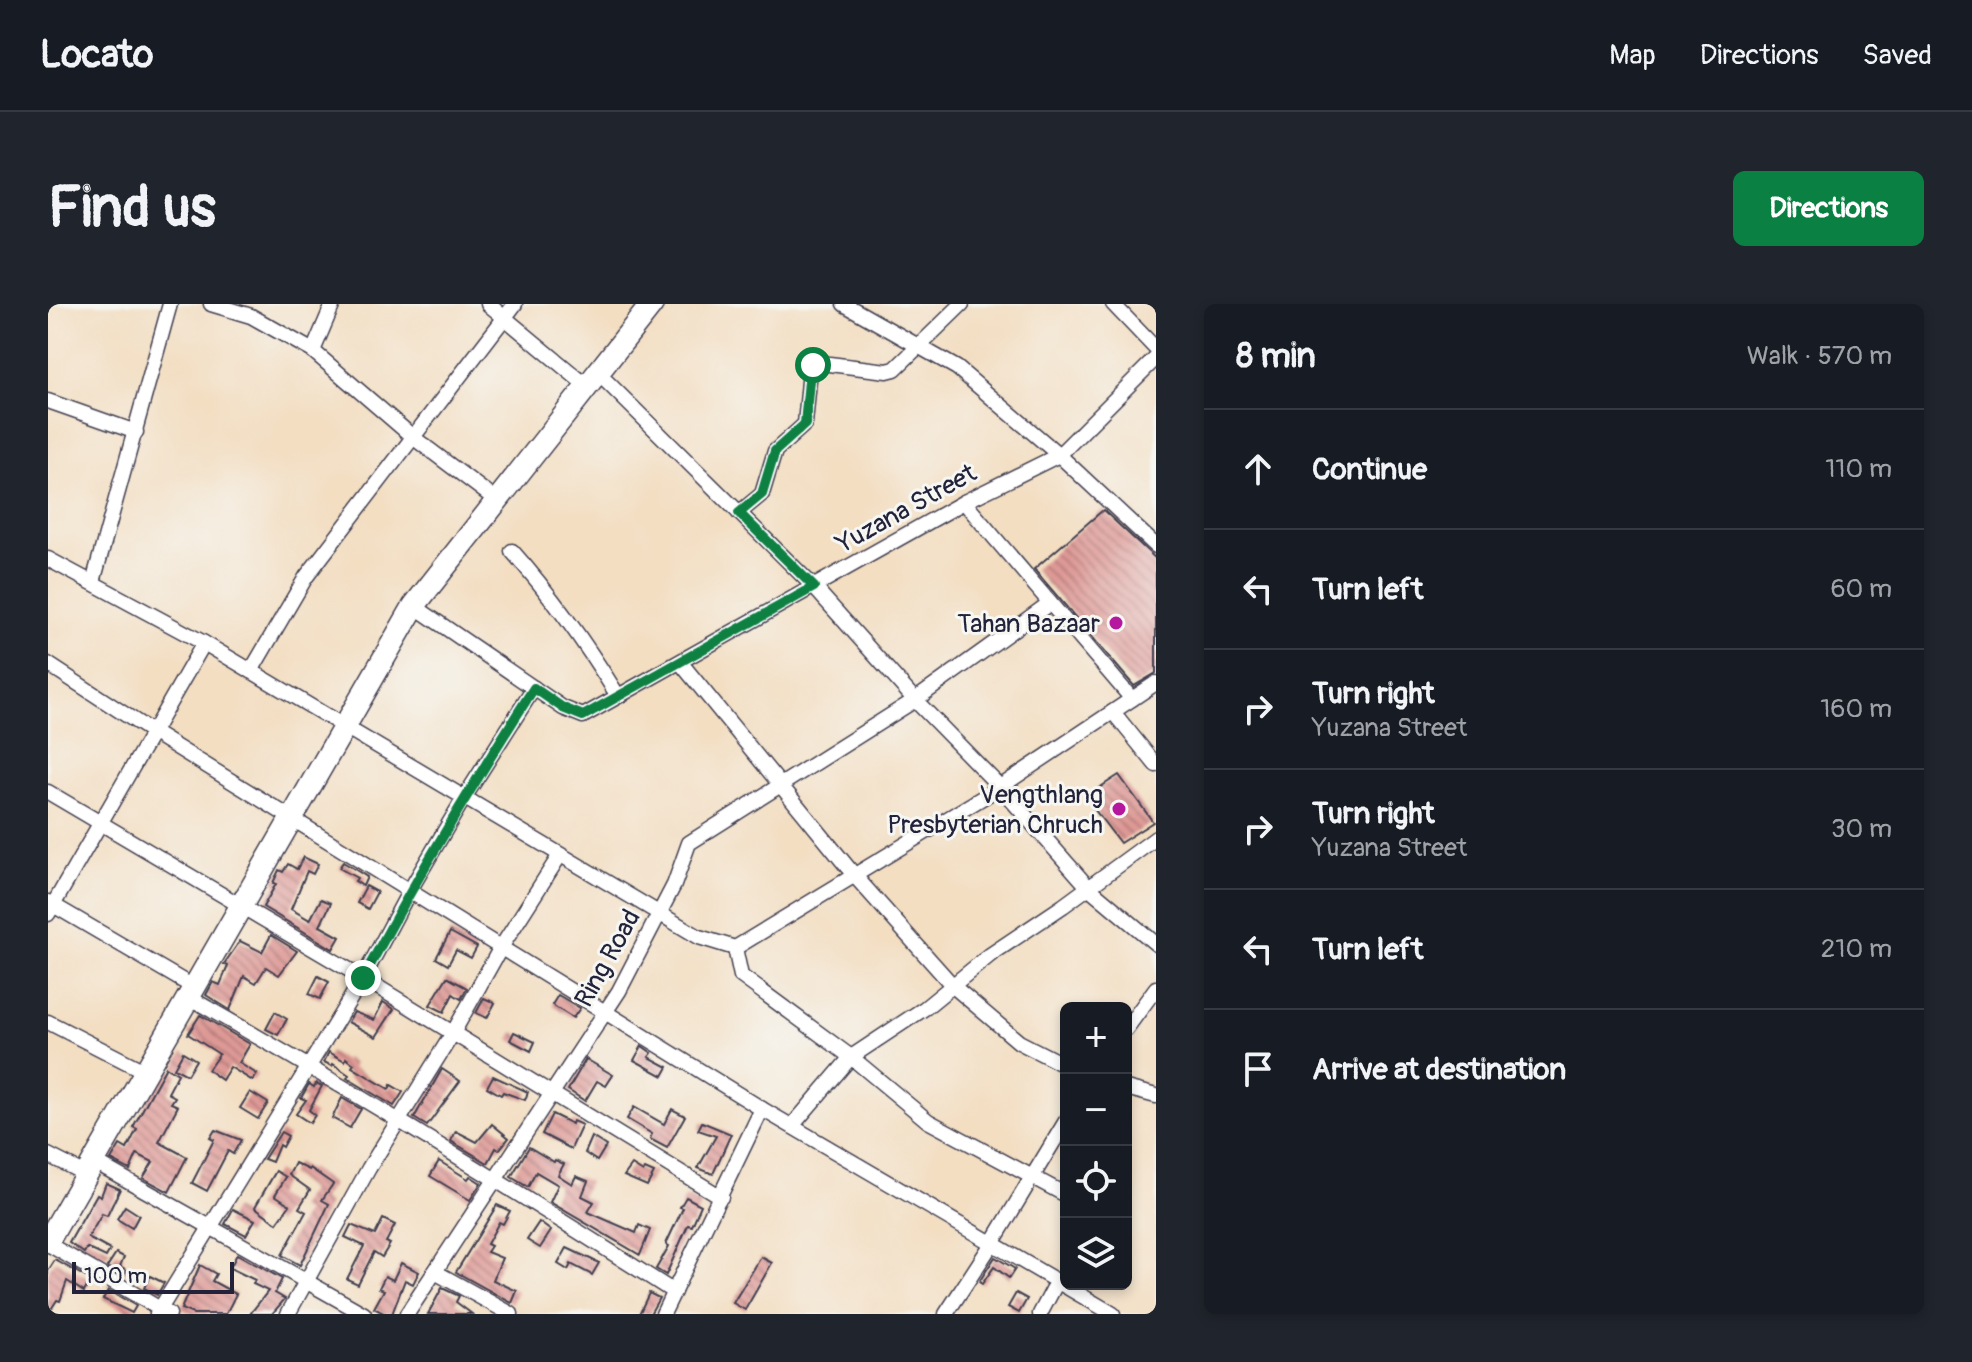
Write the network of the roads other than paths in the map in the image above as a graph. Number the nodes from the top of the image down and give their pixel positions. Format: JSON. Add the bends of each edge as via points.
{"nodes":[{"id":1,"x":170,"y":304,"type":"edge"},
{"id":2,"x":211,"y":304,"type":"edge"},
{"id":3,"x":333,"y":304,"type":"edge"},
{"id":4,"x":488,"y":304,"type":"edge"},
{"id":5,"x":515,"y":304,"type":"edge"},
{"id":6,"x":652,"y":304,"type":"edge"},
{"id":7,"x":844,"y":304,"type":"edge"},
{"id":8,"x":962,"y":304,"type":"edge"},
{"id":9,"x":1113,"y":304,"type":"edge"},
{"id":10,"x":505,"y":318,"type":"junction"},
{"id":11,"x":920,"y":346,"type":"junction"},
{"id":12,"x":1156,"y":349,"type":"edge"},
{"id":13,"x":313,"y":351,"type":"junction"},
{"id":14,"x":1156,"y":358,"type":"edge"},
{"id":15,"x":594,"y":381,"type":"junction"},
{"id":16,"x":48,"y":401,"type":"edge"},
{"id":17,"x":136,"y":432,"type":"junction"},
{"id":18,"x":414,"y":438,"type":"junction"},
{"id":19,"x":1059,"y":455,"type":"junction"},
{"id":20,"x":496,"y":500,"type":"junction"},
{"id":21,"x":964,"y":502,"type":"junction"},
{"id":22,"x":739,"y":513,"type":"junction"},
{"id":23,"x":1156,"y":546,"type":"edge"},
{"id":24,"x":512,"y":551,"type":"dead end"},
{"id":25,"x":48,"y":559,"type":"edge"},
{"id":26,"x":93,"y":582,"type":"junction"},
{"id":27,"x":814,"y":587,"type":"junction"},
{"id":28,"x":1050,"y":603,"type":"junction"},
{"id":29,"x":414,"y":606,"type":"junction"},
{"id":30,"x":204,"y":643,"type":"junction"},
{"id":31,"x":680,"y":662,"type":"junction"},
{"id":32,"x":48,"y":664,"type":"edge"},
{"id":33,"x":251,"y":671,"type":"junction"},
{"id":34,"x":1156,"y":683,"type":"edge"},
{"id":35,"x":534,"y":688,"type":"junction"},
{"id":36,"x":618,"y":696,"type":"junction"},
{"id":37,"x":1132,"y":699,"type":"junction"},
{"id":38,"x":915,"y":700,"type":"junction"},
{"id":39,"x":1113,"y":712,"type":"junction"},
{"id":40,"x":344,"y":728,"type":"junction"},
{"id":41,"x":152,"y":732,"type":"junction"},
{"id":42,"x":1156,"y":765,"type":"edge"},
{"id":43,"x":781,"y":785,"type":"junction"},
{"id":44,"x":1000,"y":787,"type":"junction"},
{"id":45,"x":48,"y":792,"type":"edge"},
{"id":46,"x":464,"y":798,"type":"junction"},
{"id":47,"x":291,"y":819,"type":"junction"},
{"id":48,"x":101,"y":821,"type":"junction"},
{"id":49,"x":1156,"y":838,"type":"edge"},
{"id":50,"x":560,"y":855,"type":"junction"},
{"id":51,"x":854,"y":875,"type":"junction"},
{"id":52,"x":1088,"y":887,"type":"junction"},
{"id":53,"x":410,"y":890,"type":"junction"},
{"id":54,"x":50,"y":907,"type":"edge"},
{"id":55,"x":243,"y":907,"type":"junction"},
{"id":56,"x":660,"y":913,"type":"junction"},
{"id":57,"x":1156,"y":944,"type":"edge"},
{"id":58,"x":735,"y":948,"type":"junction"},
{"id":59,"x":500,"y":949,"type":"junction"},
{"id":60,"x":363,"y":978,"type":"junction"},
{"id":61,"x":953,"y":986,"type":"junction"},
{"id":62,"x":1156,"y":988,"type":"edge"},
{"id":63,"x":192,"y":993,"type":"junction"},
{"id":64,"x":606,"y":1012,"type":"junction"},
{"id":65,"x":1132,"y":1021,"type":"edge"},
{"id":66,"x":48,"y":1022,"type":"edge"},
{"id":67,"x":453,"y":1033,"type":"junction"},
{"id":68,"x":851,"y":1057,"type":"junction"},
{"id":69,"x":1060,"y":1063,"type":"edge"},
{"id":70,"x":309,"y":1065,"type":"junction"},
{"id":71,"x":146,"y":1072,"type":"junction"},
{"id":72,"x":1132,"y":1090,"type":"edge"},
{"id":73,"x":552,"y":1094,"type":"junction"},
{"id":74,"x":1156,"y":1096,"type":"edge"},
{"id":75,"x":762,"y":1109,"type":"junction"},
{"id":76,"x":399,"y":1119,"type":"junction"},
{"id":77,"x":792,"y":1126,"type":"junction"},
{"id":78,"x":1060,"y":1131,"type":"edge"},
{"id":79,"x":48,"y":1155,"type":"edge"},
{"id":80,"x":91,"y":1169,"type":"junction"},
{"id":81,"x":1032,"y":1176,"type":"junction"},
{"id":82,"x":497,"y":1178,"type":"junction"},
{"id":83,"x":1060,"y":1192,"type":"edge"},
{"id":84,"x":721,"y":1197,"type":"junction"},
{"id":85,"x":210,"y":1227,"type":"junction"},
{"id":86,"x":48,"y":1242,"type":"edge"},
{"id":87,"x":993,"y":1242,"type":"junction"},
{"id":88,"x":435,"y":1272,"type":"junction"},
{"id":89,"x":1058,"y":1280,"type":"junction"},
{"id":90,"x":307,"y":1282,"type":"junction"},
{"id":91,"x":674,"y":1292,"type":"junction"},
{"id":92,"x":162,"y":1312,"type":"edge"},
{"id":93,"x":507,"y":1313,"type":"edge"},
{"id":94,"x":288,"y":1314,"type":"edge"},
{"id":95,"x":364,"y":1314,"type":"edge"},
{"id":96,"x":407,"y":1314,"type":"edge"},
{"id":97,"x":663,"y":1314,"type":"edge"},
{"id":98,"x":946,"y":1314,"type":"edge"},
{"id":99,"x":1040,"y":1314,"type":"edge"},
{"id":100,"x":1113,"y":1314,"type":"edge"}],
"edges":[{"from":1,"to":17,"type":"street"},
{"from":2,"to":13,"type":"street","via":[[251,316]]},
{"from":3,"to":13,"type":"street"},
{"from":4,"to":10,"type":"street"},
{"from":5,"to":10,"type":"street"},
{"from":6,"to":15,"type":"highway"},
{"from":7,"to":11,"type":"street"},
{"from":8,"to":11,"type":"street"},
{"from":9,"to":12,"type":"street"},
{"from":10,"to":15,"type":"street"},
{"from":10,"to":18,"type":"street"},
{"from":11,"to":19,"type":"street","via":[[957,368]]},
{"from":11,"to":22,"type":"street","via":[[887,371],[813,365],[805,424],[775,451],[762,494]]},
{"from":13,"to":18,"type":"street"},
{"from":14,"to":19,"type":"street","name":"Yuzana Street"},
{"from":15,"to":20,"type":"highway"},
{"from":15,"to":22,"type":"street"},
{"from":16,"to":17,"type":"street"},
{"from":17,"to":26,"type":"street"},
{"from":18,"to":20,"type":"street"},
{"from":18,"to":33,"type":"street","via":[[306,577]]},
{"from":19,"to":21,"type":"street","name":"Yuzana Street"},
{"from":19,"to":23,"type":"street"},
{"from":20,"to":29,"type":"highway"},
{"from":21,"to":27,"type":"street","name":"Yuzana Street"},
{"from":21,"to":28,"type":"street"},
{"from":22,"to":27,"type":"street"},
{"from":24,"to":36,"type":"street","via":[[549,593]]},
{"from":25,"to":26,"type":"street"},
{"from":26,"to":30,"type":"street"},
{"from":27,"to":31,"type":"street","name":"Yuzana Street"},
{"from":27,"to":38,"type":"street"},
{"from":28,"to":37,"type":"street"},
{"from":28,"to":38,"type":"street","name":"Ring Road"},
{"from":29,"to":35,"type":"street","name":"Yuzana Street"},
{"from":29,"to":40,"type":"highway"},
{"from":30,"to":33,"type":"street"},
{"from":30,"to":41,"type":"street"},
{"from":31,"to":36,"type":"street","name":"Yuzana Street"},
{"from":31,"to":43,"type":"street"},
{"from":32,"to":41,"type":"street"},
{"from":33,"to":40,"type":"street"},
{"from":34,"to":37,"type":"street"},
{"from":35,"to":36,"type":"street","name":"Yuzana Street","via":[[583,716]]},
{"from":35,"to":46,"type":"street"},
{"from":37,"to":39,"type":"street"},
{"from":38,"to":43,"type":"street","name":"Ring Road"},
{"from":38,"to":44,"type":"street"},
{"from":39,"to":42,"type":"street"},
{"from":39,"to":44,"type":"street"},
{"from":40,"to":46,"type":"street"},
{"from":40,"to":47,"type":"highway"},
{"from":41,"to":47,"type":"street"},
{"from":41,"to":48,"type":"street"},
{"from":43,"to":51,"type":"street"},
{"from":43,"to":56,"type":"street","name":"Ring Road","via":[[689,843]]},
{"from":44,"to":51,"type":"street"},
{"from":44,"to":52,"type":"street"},
{"from":45,"to":48,"type":"street"},
{"from":46,"to":50,"type":"street"},
{"from":46,"to":53,"type":"street"},
{"from":47,"to":53,"type":"street"},
{"from":47,"to":55,"type":"highway"},
{"from":48,"to":54,"type":"street"},
{"from":48,"to":55,"type":"street"},
{"from":49,"to":52,"type":"street"},
{"from":50,"to":56,"type":"street"},
{"from":50,"to":59,"type":"street"},
{"from":51,"to":58,"type":"street"},
{"from":51,"to":61,"type":"street"},
{"from":52,"to":57,"type":"street"},
{"from":52,"to":61,"type":"street"},
{"from":53,"to":59,"type":"street"},
{"from":53,"to":60,"type":"street"},
{"from":54,"to":63,"type":"street"},
{"from":55,"to":60,"type":"street"},
{"from":55,"to":63,"type":"highway"},
{"from":56,"to":58,"type":"street","via":[[699,937]]},
{"from":56,"to":64,"type":"street","name":"Ring Road"},
{"from":58,"to":68,"type":"street","via":[[741,976]]},
{"from":59,"to":64,"type":"street"},
{"from":59,"to":67,"type":"street"},
{"from":60,"to":67,"type":"street"},
{"from":60,"to":70,"type":"street"},
{"from":61,"to":68,"type":"street"},
{"from":61,"to":69,"type":"street","via":[[1019,1042]]},
{"from":62,"to":65,"type":"street"},
{"from":63,"to":70,"type":"street"},
{"from":63,"to":71,"type":"highway"},
{"from":64,"to":73,"type":"street","name":"Ring Road"},
{"from":64,"to":75,"type":"street"},
{"from":66,"to":71,"type":"street"},
{"from":67,"to":73,"type":"street"},
{"from":67,"to":76,"type":"street"},
{"from":68,"to":77,"type":"street"},
{"from":68,"to":81,"type":"street","via":[[928,1121]]},
{"from":70,"to":76,"type":"street"},
{"from":70,"to":85,"type":"street"},
{"from":71,"to":80,"type":"highway"},
{"from":72,"to":74,"type":"street"},
{"from":73,"to":82,"type":"street","name":"Ring Road"},
{"from":73,"to":84,"type":"street"},
{"from":75,"to":77,"type":"street"},
{"from":75,"to":84,"type":"street"},
{"from":76,"to":82,"type":"street"},
{"from":76,"to":90,"type":"street"},
{"from":77,"to":87,"type":"street"},
{"from":78,"to":81,"type":"street"},
{"from":79,"to":80,"type":"street"},
{"from":80,"to":85,"type":"street"},
{"from":80,"to":86,"type":"highway"},
{"from":81,"to":83,"type":"street"},
{"from":81,"to":87,"type":"street"},
{"from":82,"to":88,"type":"street","name":"Ring Road"},
{"from":82,"to":91,"type":"street"},
{"from":84,"to":91,"type":"street"},
{"from":85,"to":90,"type":"street"},
{"from":85,"to":92,"type":"street"},
{"from":86,"to":92,"type":"street"},
{"from":87,"to":89,"type":"street"},
{"from":87,"to":98,"type":"street"},
{"from":88,"to":93,"type":"street"},
{"from":88,"to":96,"type":"street","name":"Ring Road"},
{"from":89,"to":99,"type":"street"},
{"from":89,"to":100,"type":"street"},
{"from":90,"to":94,"type":"street"},
{"from":90,"to":95,"type":"street"},
{"from":91,"to":97,"type":"street"}]}
